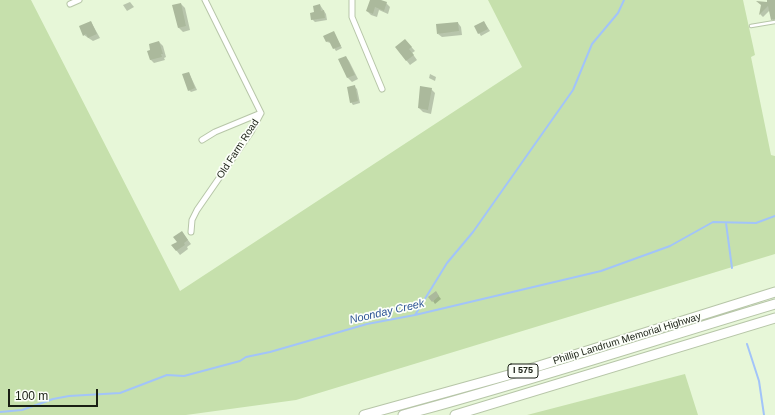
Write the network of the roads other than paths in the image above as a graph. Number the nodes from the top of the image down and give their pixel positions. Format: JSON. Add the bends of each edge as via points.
{"nodes":[{"id":1,"x":79,"y":0,"type":"edge"},
{"id":2,"x":205,"y":0,"type":"edge"},
{"id":3,"x":352,"y":0,"type":"edge"},
{"id":4,"x":70,"y":4,"type":"dead end"},
{"id":5,"x":775,"y":22,"type":"edge"},
{"id":6,"x":751,"y":26,"type":"dead end"},
{"id":7,"x":382,"y":89,"type":"dead end"},
{"id":8,"x":261,"y":113,"type":"junction"},
{"id":9,"x":202,"y":140,"type":"dead end"},
{"id":10,"x":191,"y":232,"type":"dead end"},
{"id":11,"x":775,"y":292,"type":"edge"},
{"id":12,"x":775,"y":304,"type":"edge"},
{"id":13,"x":775,"y":318,"type":"edge"},
{"id":14,"x":364,"y":415,"type":"edge"},
{"id":15,"x":403,"y":415,"type":"edge"},
{"id":16,"x":455,"y":415,"type":"edge"}],
"edges":[{"from":1,"to":4,"type":"street"},
{"from":2,"to":8,"type":"street","name":"Old Farm Road"},
{"from":3,"to":7,"type":"street","via":[[352,17]]},
{"from":5,"to":6,"type":"lane"},
{"from":8,"to":9,"type":"street"},
{"from":8,"to":10,"type":"street","name":"Old Farm Road","via":[[251,132],[197,210],[192,220]]},
{"from":11,"to":14,"type":"highway","name":"Phillip Landrum Memorial Highway","number":"I 575","via":[[516,374]]},
{"from":12,"to":15,"type":"highway"},
{"from":13,"to":16,"type":"highway","number":"I 575"}]}
